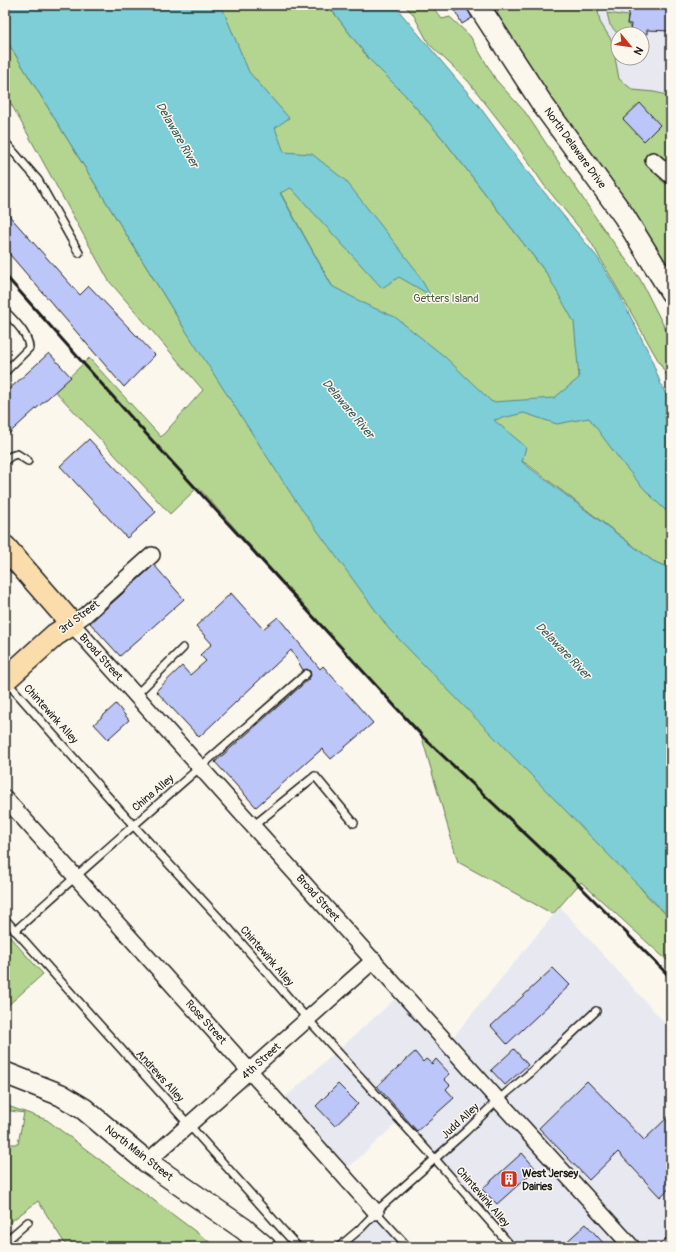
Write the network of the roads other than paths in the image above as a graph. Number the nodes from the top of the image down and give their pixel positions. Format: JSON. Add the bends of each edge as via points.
{"nodes":[{"id":1,"x":478,"y":5,"type":"edge"},
{"id":2,"x":5,"y":142,"type":"edge"},
{"id":3,"x":653,"y":160,"type":"dead end"},
{"id":4,"x":671,"y":176,"type":"edge"},
{"id":5,"x":79,"y":252,"type":"dead end"},
{"id":6,"x":671,"y":292,"type":"edge"},
{"id":7,"x":5,"y":311,"type":"edge"},
{"id":8,"x":5,"y":372,"type":"edge"},
{"id":9,"x":5,"y":461,"type":"edge"},
{"id":10,"x":28,"y":461,"type":"dead end"},
{"id":11,"x":5,"y":547,"type":"edge"},
{"id":12,"x":152,"y":555,"type":"dead end"},
{"id":13,"x":72,"y":624,"type":"junction"},
{"id":14,"x":183,"y":648,"type":"dead end"},
{"id":15,"x":306,"y":674,"type":"dead end"},
{"id":16,"x":5,"y":679,"type":"edge"},
{"id":17,"x":136,"y":695,"type":"junction"},
{"id":18,"x":201,"y":767,"type":"junction"},
{"id":19,"x":5,"y":798,"type":"edge"},
{"id":20,"x":354,"y":823,"type":"dead end"},
{"id":21,"x":133,"y":824,"type":"junction"},
{"id":22,"x":253,"y":826,"type":"junction"},
{"id":23,"x":76,"y":876,"type":"junction"},
{"id":24,"x":5,"y":919,"type":"edge"},
{"id":25,"x":15,"y":931,"type":"junction"},
{"id":26,"x":374,"y":960,"type":"junction"},
{"id":27,"x":596,"y":1011,"type":"dead end"},
{"id":28,"x":308,"y":1019,"type":"junction"},
{"id":29,"x":250,"y":1071,"type":"junction"},
{"id":30,"x":5,"y":1074,"type":"edge"},
{"id":31,"x":498,"y":1100,"type":"junction"},
{"id":32,"x":189,"y":1125,"type":"junction"},
{"id":33,"x":435,"y":1159,"type":"junction"},
{"id":34,"x":147,"y":1162,"type":"junction"},
{"id":35,"x":376,"y":1212,"type":"junction"},
{"id":36,"x":28,"y":1222,"type":"dead end"},
{"id":37,"x":671,"y":1240,"type":"edge"},
{"id":38,"x":5,"y":1242,"type":"edge"},
{"id":39,"x":627,"y":1245,"type":"edge"},
{"id":40,"x":265,"y":1247,"type":"edge"},
{"id":41,"x":298,"y":1247,"type":"edge"},
{"id":42,"x":339,"y":1247,"type":"edge"},
{"id":43,"x":408,"y":1247,"type":"edge"},
{"id":44,"x":512,"y":1247,"type":"edge"},
{"id":45,"x":663,"y":1247,"type":"edge"}],
"edges":[{"from":1,"to":6,"type":"main road","name":"North Delaware Drive","via":[[543,105],[624,216]]},
{"from":2,"to":5,"type":"lane","via":[[38,180]]},
{"from":3,"to":4,"type":"street"},
{"from":7,"to":8,"type":"lane","via":[[26,334],[29,342],[29,348]]},
{"from":9,"to":10,"type":"lane","via":[[17,454]]},
{"from":11,"to":13,"type":"main road","name":"Broad Street"},
{"from":12,"to":13,"type":"street","name":"3rd Street"},
{"from":13,"to":16,"type":"main road","name":"3rd Street","via":[[55,635]]},
{"from":13,"to":17,"type":"street","name":"Broad Street"},
{"from":14,"to":17,"type":"lane"},
{"from":15,"to":18,"type":"lane","name":"China Alley"},
{"from":16,"to":21,"type":"lane","name":"Chintewink Alley"},
{"from":17,"to":18,"type":"street","name":"Broad Street"},
{"from":18,"to":21,"type":"lane","name":"China Alley"},
{"from":18,"to":22,"type":"street","name":"Broad Street"},
{"from":19,"to":23,"type":"street","name":"Rose Street"},
{"from":20,"to":22,"type":"lane","via":[[315,776]]},
{"from":21,"to":23,"type":"lane","name":"China Alley"},
{"from":21,"to":28,"type":"lane","name":"Chintewink Alley"},
{"from":22,"to":26,"type":"street","name":"Broad Street"},
{"from":23,"to":25,"type":"lane","name":"China Alley"},
{"from":23,"to":29,"type":"street","name":"Rose Street"},
{"from":24,"to":25,"type":"lane","name":"Andrews Alley"},
{"from":25,"to":32,"type":"lane","name":"Andrews Alley"},
{"from":26,"to":28,"type":"street","name":"4th Street"},
{"from":26,"to":31,"type":"street","name":"Broad Street"},
{"from":27,"to":31,"type":"lane","name":"Judd Alley"},
{"from":28,"to":29,"type":"street","name":"4th Street"},
{"from":28,"to":33,"type":"lane","name":"Chintewink Alley"},
{"from":29,"to":32,"type":"street","name":"4th Street"},
{"from":29,"to":35,"type":"street","name":"Rose Street"},
{"from":30,"to":34,"type":"main road","name":"North Main Street","via":[[61,1095],[84,1109]]},
{"from":31,"to":33,"type":"lane","name":"Judd Alley"},
{"from":31,"to":39,"type":"street","name":"Broad Street"},
{"from":32,"to":34,"type":"street","name":"4th Street"},
{"from":32,"to":41,"type":"lane","name":"Andrews Alley"},
{"from":33,"to":35,"type":"lane","name":"Judd Alley"},
{"from":33,"to":44,"type":"lane","name":"Chintewink Alley"},
{"from":34,"to":40,"type":"main road","name":"North Main Street","via":[[244,1229]]},
{"from":35,"to":42,"type":"lane","name":"Judd Alley"},
{"from":35,"to":43,"type":"lane","name":"Rose Street"},
{"from":36,"to":38,"type":"lane"},
{"from":37,"to":45,"type":"lane"}]}
